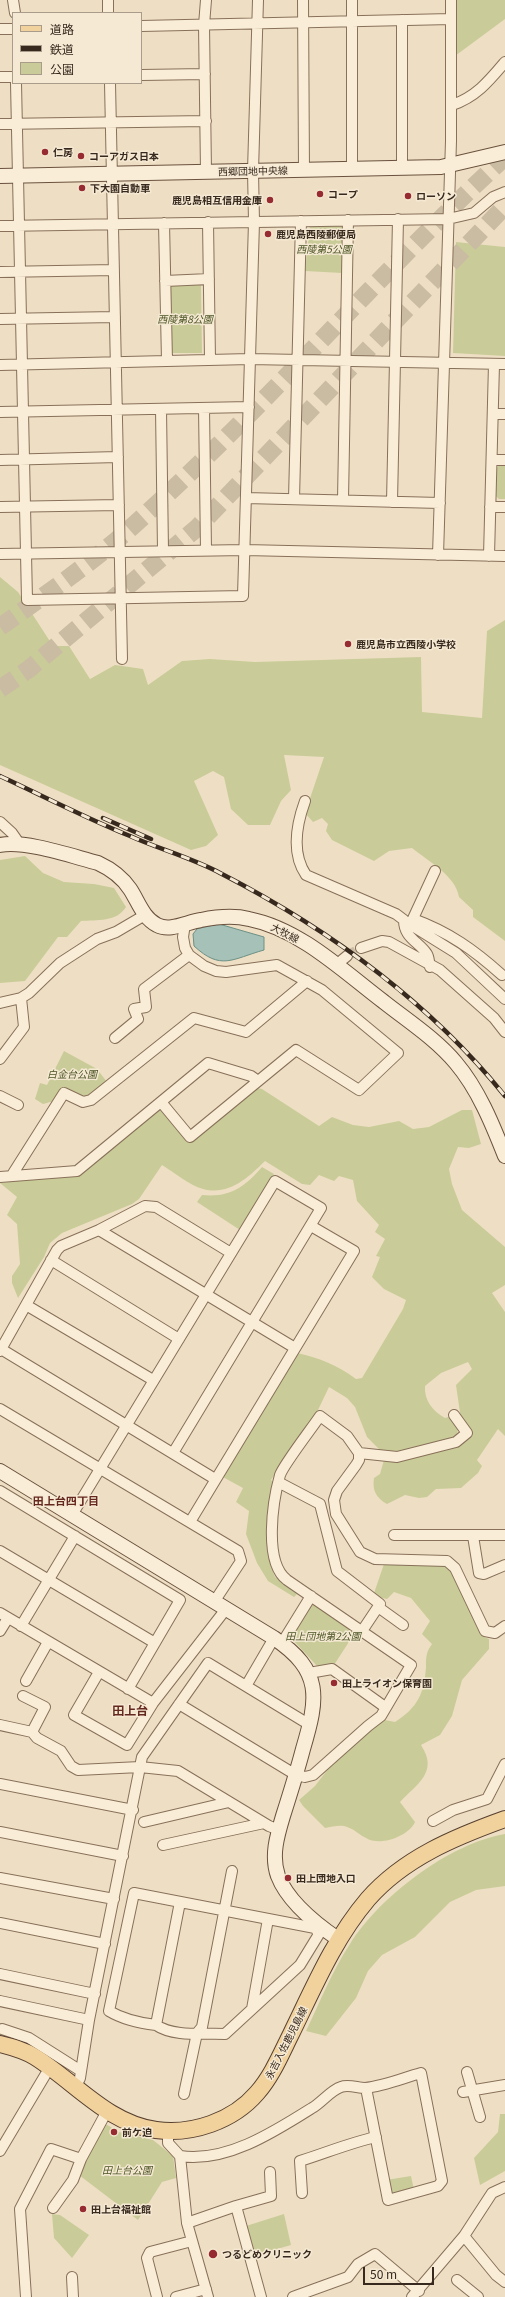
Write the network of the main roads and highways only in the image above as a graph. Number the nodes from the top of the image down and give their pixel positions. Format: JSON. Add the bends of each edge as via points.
{"nodes":[{"id":1,"x":505,"y":1819,"type":"edge"},
{"id":2,"x":1,"y":2036,"type":"edge"}],
"edges":[{"from":1,"to":2,"type":"main road","name":"永吉入佐鹿児島線","via":[[443,1843],[402,1868],[370,1897],[338,1939],[274,2067],[257,2094],[217,2122],[199,2128],[168,2130],[138,2126],[107,2111],[50,2067]]}]}
